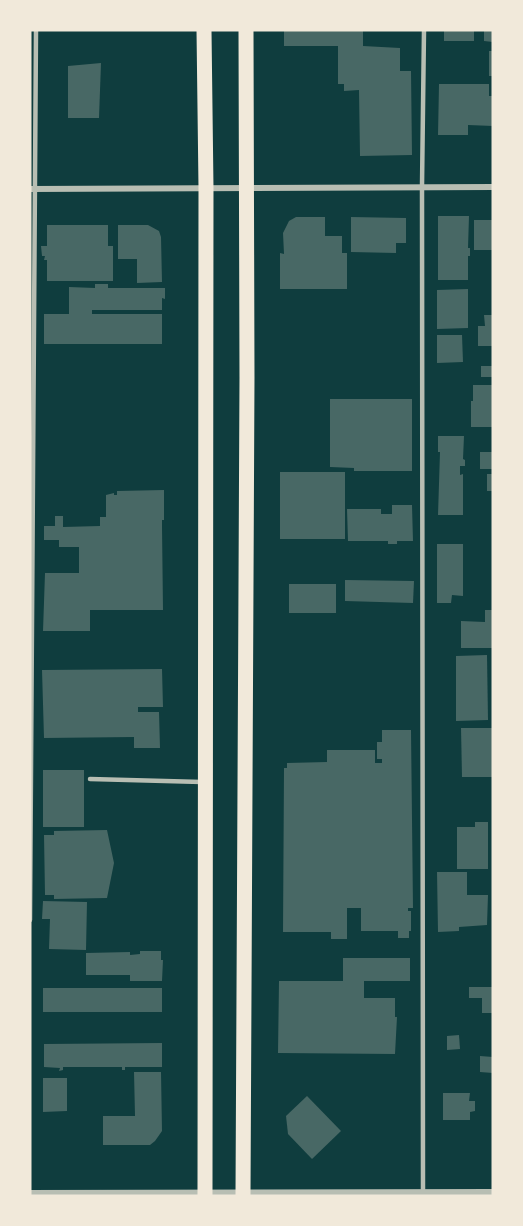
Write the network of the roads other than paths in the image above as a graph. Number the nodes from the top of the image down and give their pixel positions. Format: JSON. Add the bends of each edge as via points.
{"nodes":[{"id":1,"x":36,"y":30,"type":"edge"},
{"id":2,"x":204,"y":30,"type":"edge"},
{"id":3,"x":246,"y":30,"type":"edge"},
{"id":4,"x":424,"y":30,"type":"edge"},
{"id":5,"x":422,"y":186,"type":"junction"},
{"id":6,"x":493,"y":187,"type":"edge"},
{"id":7,"x":206,"y":188,"type":"junction"},
{"id":8,"x":247,"y":188,"type":"junction"},
{"id":9,"x":33,"y":189,"type":"edge"},
{"id":10,"x":90,"y":779,"type":"dead end"},
{"id":11,"x":205,"y":782,"type":"junction"},
{"id":12,"x":30,"y":920,"type":"edge"},
{"id":13,"x":493,"y":1194,"type":"edge"},
{"id":14,"x":30,"y":1195,"type":"edge"},
{"id":15,"x":205,"y":1195,"type":"edge"},
{"id":16,"x":243,"y":1195,"type":"edge"},
{"id":17,"x":423,"y":1195,"type":"edge"}],
"edges":[{"from":1,"to":9,"type":"lane"},
{"from":2,"to":7,"type":"main road"},
{"from":3,"to":8,"type":"main road"},
{"from":4,"to":5,"type":"lane"},
{"from":5,"to":6,"type":"street"},
{"from":5,"to":8,"type":"street"},
{"from":5,"to":17,"type":"lane"},
{"from":7,"to":8,"type":"street"},
{"from":7,"to":9,"type":"street"},
{"from":7,"to":11,"type":"main road"},
{"from":8,"to":16,"type":"main road"},
{"from":9,"to":12,"type":"lane"},
{"from":10,"to":11,"type":"lane"},
{"from":11,"to":15,"type":"main road"},
{"from":13,"to":17,"type":"street"},
{"from":14,"to":15,"type":"street"},
{"from":15,"to":16,"type":"street"},
{"from":16,"to":17,"type":"street"}]}
